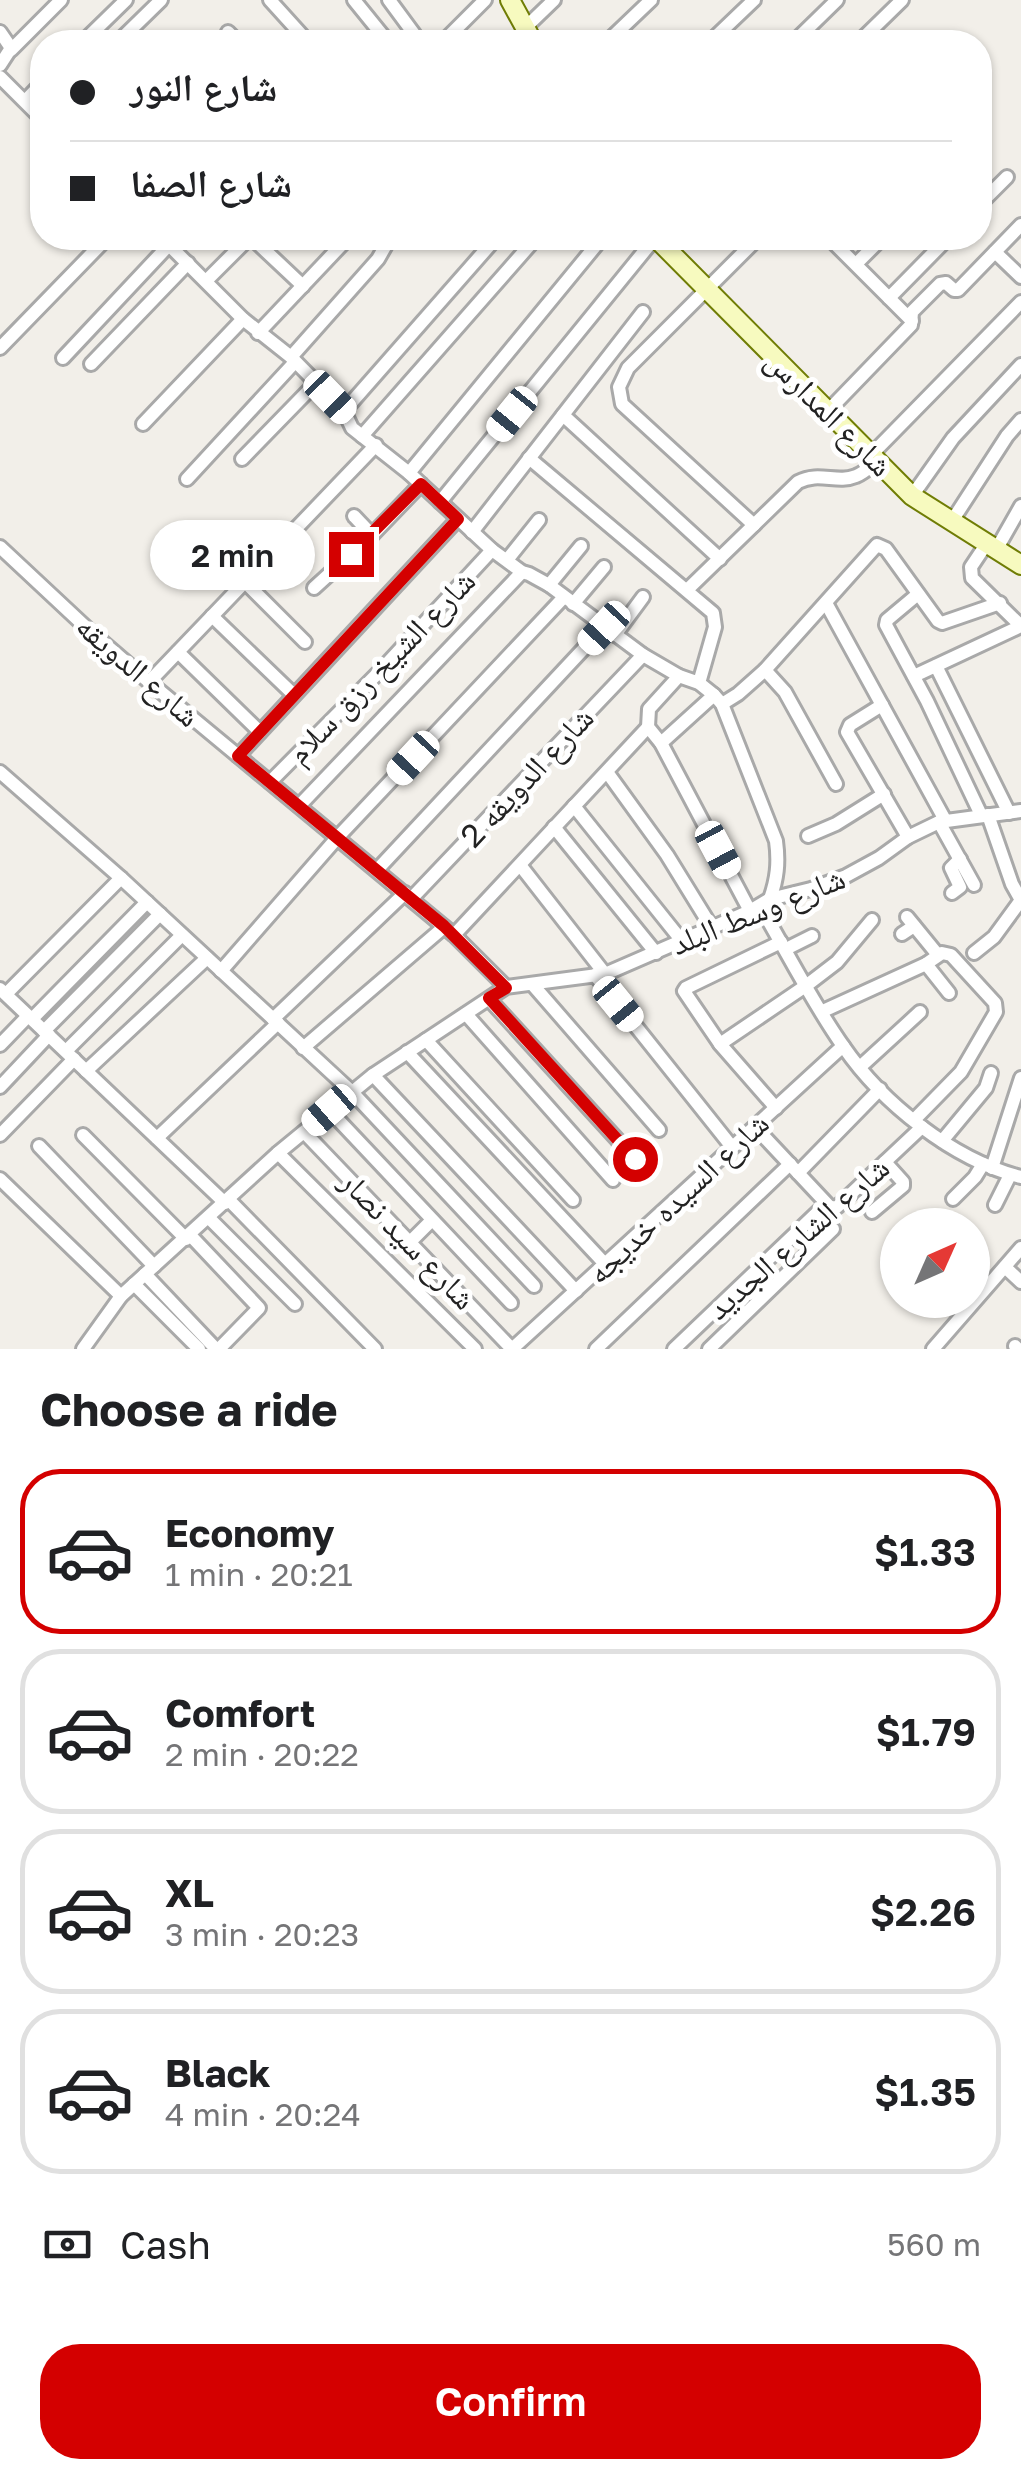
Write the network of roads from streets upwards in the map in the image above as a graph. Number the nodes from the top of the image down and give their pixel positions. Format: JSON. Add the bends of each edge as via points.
{"nodes":[{"id":1,"x":61,"y":0,"type":"edge"},
{"id":2,"x":126,"y":0,"type":"edge"},
{"id":3,"x":160,"y":0,"type":"edge"},
{"id":4,"x":270,"y":0,"type":"edge"},
{"id":5,"x":354,"y":0,"type":"edge"},
{"id":6,"x":389,"y":0,"type":"edge"},
{"id":7,"x":485,"y":0,"type":"edge"},
{"id":8,"x":510,"y":0,"type":"edge"},
{"id":9,"x":554,"y":0,"type":"edge"},
{"id":10,"x":651,"y":0,"type":"edge"},
{"id":11,"x":754,"y":0,"type":"edge"},
{"id":12,"x":837,"y":0,"type":"edge"},
{"id":13,"x":902,"y":0,"type":"edge"},
{"id":14,"x":31,"y":30,"type":"edge"},
{"id":15,"x":95,"y":30,"type":"edge"},
{"id":16,"x":130,"y":30,"type":"edge"},
{"id":17,"x":297,"y":30,"type":"edge"},
{"id":18,"x":378,"y":30,"type":"edge"},
{"id":19,"x":411,"y":30,"type":"edge"},
{"id":20,"x":455,"y":30,"type":"edge"},
{"id":21,"x":526,"y":30,"type":"edge"},
{"id":22,"x":535,"y":30,"type":"edge"},
{"id":23,"x":620,"y":30,"type":"edge"},
{"id":24,"x":723,"y":30,"type":"edge"},
{"id":25,"x":806,"y":30,"type":"edge"},
{"id":26,"x":871,"y":30,"type":"edge"},
{"id":27,"x":30,"y":31,"type":"edge"},
{"id":28,"x":0,"y":32,"type":"edge"},
{"id":29,"x":11,"y":50,"type":"junction"},
{"id":30,"x":0,"y":65,"type":"edge"},
{"id":31,"x":0,"y":77,"type":"edge"},
{"id":32,"x":30,"y":96,"type":"edge"},
{"id":33,"x":25,"y":101,"type":"junction"},
{"id":34,"x":30,"y":106,"type":"edge"},
{"id":35,"x":1007,"y":177,"type":"dead end"},
{"id":36,"x":992,"y":192,"type":"edge"},
{"id":37,"x":1021,"y":225,"type":"edge"},
{"id":38,"x":95,"y":250,"type":"edge"},
{"id":39,"x":158,"y":250,"type":"edge"},
{"id":40,"x":175,"y":250,"type":"edge"},
{"id":41,"x":234,"y":250,"type":"edge"},
{"id":42,"x":258,"y":250,"type":"edge"},
{"id":43,"x":331,"y":250,"type":"edge"},
{"id":44,"x":383,"y":250,"type":"edge"},
{"id":45,"x":486,"y":250,"type":"edge"},
{"id":46,"x":525,"y":250,"type":"edge"},
{"id":47,"x":592,"y":250,"type":"edge"},
{"id":48,"x":648,"y":250,"type":"edge"},
{"id":49,"x":670,"y":250,"type":"edge"},
{"id":50,"x":746,"y":250,"type":"edge"},
{"id":51,"x":846,"y":250,"type":"edge"},
{"id":52,"x":870,"y":250,"type":"edge"},
{"id":53,"x":936,"y":250,"type":"edge"},
{"id":54,"x":995,"y":252,"type":"junction"},
{"id":55,"x":188,"y":262,"type":"junction"},
{"id":56,"x":856,"y":264,"type":"junction"},
{"id":57,"x":1021,"y":277,"type":"edge"},
{"id":58,"x":206,"y":280,"type":"junction"},
{"id":59,"x":303,"y":286,"type":"junction"},
{"id":60,"x":706,"y":288,"type":"junction"},
{"id":61,"x":889,"y":298,"type":"junction"},
{"id":62,"x":1021,"y":302,"type":"edge"},
{"id":63,"x":643,"y":312,"type":"dead end"},
{"id":64,"x":243,"y":319,"type":"junction"},
{"id":65,"x":912,"y":321,"type":"junction"},
{"id":66,"x":258,"y":333,"type":"junction"},
{"id":67,"x":0,"y":348,"type":"edge"},
{"id":68,"x":63,"y":358,"type":"dead end"},
{"id":69,"x":293,"y":360,"type":"junction"},
{"id":70,"x":91,"y":364,"type":"dead end"},
{"id":71,"x":1021,"y":365,"type":"edge"},
{"id":72,"x":316,"y":383,"type":"junction"},
{"id":73,"x":344,"y":412,"type":"junction"},
{"id":74,"x":827,"y":412,"type":"junction"},
{"id":75,"x":563,"y":415,"type":"junction"},
{"id":76,"x":1021,"y":420,"type":"edge"},
{"id":77,"x":143,"y":424,"type":"dead end"},
{"id":78,"x":362,"y":436,"type":"junction"},
{"id":79,"x":376,"y":445,"type":"junction"},
{"id":80,"x":530,"y":458,"type":"junction"},
{"id":81,"x":874,"y":458,"type":"junction"},
{"id":82,"x":242,"y":459,"type":"dead end"},
{"id":83,"x":409,"y":473,"type":"junction"},
{"id":84,"x":187,"y":479,"type":"dead end"},
{"id":85,"x":421,"y":484,"type":"junction"},
{"id":86,"x":912,"y":496,"type":"junction"},
{"id":87,"x":440,"y":502,"type":"junction"},
{"id":88,"x":1021,"y":506,"type":"edge"},
{"id":89,"x":354,"y":516,"type":"dead end"},
{"id":90,"x":458,"y":519,"type":"junction"},
{"id":91,"x":539,"y":520,"type":"dead end"},
{"id":92,"x":952,"y":521,"type":"junction"},
{"id":93,"x":754,"y":525,"type":"junction"},
{"id":94,"x":472,"y":532,"type":"junction"},
{"id":95,"x":372,"y":535,"type":"junction"},
{"id":96,"x":581,"y":546,"type":"dead end"},
{"id":97,"x":991,"y":546,"type":"junction"},
{"id":98,"x":0,"y":547,"type":"edge"},
{"id":99,"x":492,"y":550,"type":"junction"},
{"id":100,"x":720,"y":559,"type":"junction"},
{"id":101,"x":507,"y":560,"type":"junction"},
{"id":102,"x":1021,"y":566,"type":"edge"},
{"id":103,"x":604,"y":567,"type":"dead end"},
{"id":104,"x":522,"y":572,"type":"junction"},
{"id":105,"x":245,"y":582,"type":"junction"},
{"id":106,"x":549,"y":586,"type":"junction"},
{"id":107,"x":314,"y":588,"type":"dead end"},
{"id":108,"x":688,"y":590,"type":"junction"},
{"id":109,"x":918,"y":594,"type":"junction"},
{"id":110,"x":643,"y":598,"type":"dead end"},
{"id":111,"x":569,"y":601,"type":"junction"},
{"id":112,"x":826,"y":603,"type":"junction"},
{"id":113,"x":1000,"y":603,"type":"junction"},
{"id":114,"x":212,"y":616,"type":"junction"},
{"id":115,"x":1021,"y":626,"type":"edge"},
{"id":116,"x":609,"y":632,"type":"junction"},
{"id":117,"x":305,"y":642,"type":"dead end"},
{"id":118,"x":178,"y":652,"type":"junction"},
{"id":119,"x":643,"y":655,"type":"junction"},
{"id":120,"x":936,"y":666,"type":"junction"},
{"id":121,"x":765,"y":670,"type":"junction"},
{"id":122,"x":679,"y":676,"type":"junction"},
{"id":123,"x":914,"y":676,"type":"junction"},
{"id":124,"x":149,"y":682,"type":"junction"},
{"id":125,"x":699,"y":683,"type":"junction"},
{"id":126,"x":294,"y":695,"type":"junction"},
{"id":127,"x":718,"y":699,"type":"junction"},
{"id":128,"x":882,"y":705,"type":"junction"},
{"id":129,"x":648,"y":727,"type":"junction"},
{"id":130,"x":260,"y":732,"type":"junction"},
{"id":131,"x":661,"y":742,"type":"junction"},
{"id":132,"x":238,"y":756,"type":"junction"},
{"id":133,"x":0,"y":772,"type":"edge"},
{"id":134,"x":606,"y":772,"type":"junction"},
{"id":135,"x":270,"y":782,"type":"junction"},
{"id":136,"x":836,"y":784,"type":"dead end"},
{"id":137,"x":884,"y":794,"type":"junction"},
{"id":138,"x":299,"y":806,"type":"junction"},
{"id":139,"x":574,"y":806,"type":"junction"},
{"id":140,"x":1015,"y":812,"type":"edge"},
{"id":141,"x":985,"y":815,"type":"junction"},
{"id":142,"x":942,"y":821,"type":"junction"},
{"id":143,"x":554,"y":828,"type":"junction"},
{"id":144,"x":808,"y":836,"type":"dead end"},
{"id":145,"x":908,"y":837,"type":"junction"},
{"id":146,"x":338,"y":838,"type":"junction"},
{"id":147,"x":960,"y":859,"type":"junction"},
{"id":148,"x":520,"y":865,"type":"junction"},
{"id":149,"x":376,"y":870,"type":"junction"},
{"id":150,"x":121,"y":878,"type":"junction"},
{"id":151,"x":974,"y":885,"type":"dead end"},
{"id":152,"x":952,"y":894,"type":"dead end"},
{"id":153,"x":408,"y":896,"type":"junction"},
{"id":154,"x":1021,"y":900,"type":"edge"},
{"id":155,"x":147,"y":902,"type":"junction"},
{"id":156,"x":760,"y":905,"type":"junction"},
{"id":157,"x":160,"y":914,"type":"junction"},
{"id":158,"x":872,"y":920,"type":"dead end"},
{"id":159,"x":712,"y":928,"type":"junction"},
{"id":160,"x":449,"y":931,"type":"junction"},
{"id":161,"x":902,"y":934,"type":"dead end"},
{"id":162,"x":182,"y":935,"type":"junction"},
{"id":163,"x":812,"y":936,"type":"dead end"},
{"id":164,"x":682,"y":941,"type":"junction"},
{"id":165,"x":784,"y":946,"type":"junction"},
{"id":166,"x":656,"y":953,"type":"junction"},
{"id":167,"x":974,"y":953,"type":"dead end"},
{"id":168,"x":938,"y":955,"type":"junction"},
{"id":169,"x":207,"y":958,"type":"junction"},
{"id":170,"x":926,"y":964,"type":"junction"},
{"id":171,"x":222,"y":971,"type":"junction"},
{"id":172,"x":600,"y":975,"type":"junction"},
{"id":173,"x":534,"y":985,"type":"junction"},
{"id":174,"x":806,"y":985,"type":"junction"},
{"id":175,"x":506,"y":988,"type":"junction"},
{"id":176,"x":3,"y":992,"type":"edge"},
{"id":177,"x":949,"y":994,"type":"dead end"},
{"id":178,"x":489,"y":998,"type":"junction"},
{"id":179,"x":822,"y":1011,"type":"junction"},
{"id":180,"x":920,"y":1012,"type":"dead end"},
{"id":181,"x":466,"y":1014,"type":"junction"},
{"id":182,"x":30,"y":1017,"type":"junction"},
{"id":183,"x":275,"y":1021,"type":"junction"},
{"id":184,"x":46,"y":1033,"type":"junction"},
{"id":185,"x":426,"y":1040,"type":"junction"},
{"id":186,"x":720,"y":1044,"type":"junction"},
{"id":187,"x":0,"y":1046,"type":"edge"},
{"id":188,"x":843,"y":1046,"type":"junction"},
{"id":189,"x":303,"y":1048,"type":"junction"},
{"id":190,"x":407,"y":1052,"type":"junction"},
{"id":191,"x":70,"y":1055,"type":"junction"},
{"id":192,"x":860,"y":1067,"type":"junction"},
{"id":193,"x":86,"y":1071,"type":"junction"},
{"id":194,"x":991,"y":1073,"type":"dead end"},
{"id":195,"x":373,"y":1075,"type":"junction"},
{"id":196,"x":1021,"y":1078,"type":"edge"},
{"id":197,"x":0,"y":1088,"type":"edge"},
{"id":198,"x":880,"y":1090,"type":"junction"},
{"id":199,"x":352,"y":1092,"type":"junction"},
{"id":200,"x":776,"y":1108,"type":"junction"},
{"id":201,"x":329,"y":1110,"type":"junction"},
{"id":202,"x":918,"y":1124,"type":"junction"},
{"id":203,"x":755,"y":1127,"type":"junction"},
{"id":204,"x":659,"y":1130,"type":"dead end"},
{"id":205,"x":304,"y":1132,"type":"junction"},
{"id":206,"x":0,"y":1135,"type":"edge"},
{"id":207,"x":84,"y":1136,"type":"dead end"},
{"id":208,"x":156,"y":1138,"type":"junction"},
{"id":209,"x":942,"y":1141,"type":"junction"},
{"id":210,"x":39,"y":1146,"type":"dead end"},
{"id":211,"x":732,"y":1147,"type":"junction"},
{"id":212,"x":278,"y":1153,"type":"junction"},
{"id":213,"x":635,"y":1159,"type":"dead end"},
{"id":214,"x":885,"y":1162,"type":"junction"},
{"id":215,"x":987,"y":1166,"type":"junction"},
{"id":216,"x":794,"y":1169,"type":"junction"},
{"id":217,"x":1016,"y":1176,"type":"edge"},
{"id":218,"x":0,"y":1179,"type":"edge"},
{"id":219,"x":613,"y":1180,"type":"dead end"},
{"id":220,"x":953,"y":1199,"type":"dead end"},
{"id":221,"x":573,"y":1200,"type":"dead end"},
{"id":222,"x":227,"y":1202,"type":"junction"},
{"id":223,"x":995,"y":1205,"type":"dead end"},
{"id":224,"x":829,"y":1206,"type":"junction"},
{"id":225,"x":872,"y":1212,"type":"dead end"},
{"id":226,"x":209,"y":1218,"type":"junction"},
{"id":227,"x":432,"y":1220,"type":"junction"},
{"id":228,"x":832,"y":1228,"type":"dead end"},
{"id":229,"x":188,"y":1237,"type":"junction"},
{"id":230,"x":410,"y":1242,"type":"junction"},
{"id":231,"x":1021,"y":1248,"type":"edge"},
{"id":232,"x":605,"y":1264,"type":"junction"},
{"id":233,"x":1005,"y":1267,"type":"junction"},
{"id":234,"x":144,"y":1275,"type":"junction"},
{"id":235,"x":1021,"y":1282,"type":"edge"},
{"id":236,"x":534,"y":1286,"type":"dead end"},
{"id":237,"x":576,"y":1291,"type":"junction"},
{"id":238,"x":121,"y":1296,"type":"junction"},
{"id":239,"x":511,"y":1303,"type":"dead end"},
{"id":240,"x":295,"y":1304,"type":"dead end"},
{"id":241,"x":84,"y":1349,"type":"edge"},
{"id":242,"x":198,"y":1349,"type":"edge"},
{"id":243,"x":217,"y":1349,"type":"edge"},
{"id":244,"x":375,"y":1349,"type":"edge"},
{"id":245,"x":475,"y":1349,"type":"edge"},
{"id":246,"x":512,"y":1349,"type":"edge"},
{"id":247,"x":596,"y":1349,"type":"edge"},
{"id":248,"x":674,"y":1349,"type":"edge"},
{"id":249,"x":708,"y":1349,"type":"edge"},
{"id":250,"x":933,"y":1349,"type":"edge"}],
"edges":[{"from":1,"to":14,"type":"street"},
{"from":2,"to":15,"type":"street"},
{"from":3,"to":16,"type":"street"},
{"from":4,"to":17,"type":"street"},
{"from":5,"to":18,"type":"street"},
{"from":6,"to":19,"type":"street"},
{"from":7,"to":20,"type":"street"},
{"from":8,"to":21,"type":"street"},
{"from":9,"to":22,"type":"street"},
{"from":10,"to":23,"type":"street"},
{"from":11,"to":24,"type":"street"},
{"from":12,"to":25,"type":"street"},
{"from":13,"to":26,"type":"street"},
{"from":27,"to":29,"type":"street"},
{"from":28,"to":29,"type":"street"},
{"from":29,"to":30,"type":"street"},
{"from":31,"to":33,"type":"street"},
{"from":32,"to":33,"type":"street"},
{"from":33,"to":34,"type":"street"},
{"from":35,"to":36,"type":"street"},
{"from":37,"to":54,"type":"street"},
{"from":38,"to":67,"type":"street"},
{"from":39,"to":68,"type":"street"},
{"from":40,"to":55,"type":"street"},
{"from":41,"to":58,"type":"street"},
{"from":42,"to":59,"type":"street"},
{"from":43,"to":59,"type":"street"},
{"from":44,"to":69,"type":"street"},
{"from":45,"to":73,"type":"street"},
{"from":46,"to":78,"type":"street"},
{"from":47,"to":83,"type":"street"},
{"from":48,"to":87,"type":"street"},
{"from":49,"to":60,"type":"street","name":"شارع المدارس"},
{"from":50,"to":60,"type":"street"},
{"from":51,"to":56,"type":"street"},
{"from":52,"to":56,"type":"street"},
{"from":53,"to":61,"type":"street"},
{"from":54,"to":57,"type":"street"},
{"from":54,"to":65,"type":"street","via":[[958,290],[940,284],[912,312]]},
{"from":55,"to":58,"type":"street"},
{"from":55,"to":70,"type":"street"},
{"from":56,"to":61,"type":"street"},
{"from":58,"to":64,"type":"street"},
{"from":59,"to":66,"type":"street"},
{"from":60,"to":74,"type":"street","name":"شارع المدارس"},
{"from":60,"to":93,"type":"street","via":[[628,368],[619,387],[622,404]]},
{"from":61,"to":65,"type":"street"},
{"from":62,"to":81,"type":"street"},
{"from":63,"to":75,"type":"street"},
{"from":64,"to":66,"type":"street"},
{"from":64,"to":77,"type":"street"},
{"from":65,"to":74,"type":"street"},
{"from":66,"to":69,"type":"street"},
{"from":69,"to":72,"type":"street"},
{"from":69,"to":84,"type":"street"},
{"from":71,"to":86,"type":"street","via":[[953,438]]},
{"from":72,"to":73,"type":"street"},
{"from":72,"to":82,"type":"street"},
{"from":73,"to":78,"type":"street"},
{"from":74,"to":81,"type":"street","name":"شارع المدارس"},
{"from":75,"to":80,"type":"street"},
{"from":75,"to":100,"type":"street"},
{"from":76,"to":92,"type":"street"},
{"from":78,"to":79,"type":"street"},
{"from":79,"to":83,"type":"street"},
{"from":79,"to":105,"type":"street"},
{"from":80,"to":94,"type":"street"},
{"from":80,"to":108,"type":"street"},
{"from":81,"to":86,"type":"street","name":"شارع المدارس"},
{"from":81,"to":93,"type":"street","via":[[855,477],[798,482]]},
{"from":83,"to":85,"type":"street"},
{"from":85,"to":87,"type":"street"},
{"from":85,"to":95,"type":"street"},
{"from":86,"to":92,"type":"street","name":"شارع المدارس"},
{"from":87,"to":90,"type":"street"},
{"from":88,"to":97,"type":"street"},
{"from":89,"to":95,"type":"street"},
{"from":90,"to":94,"type":"street"},
{"from":90,"to":126,"type":"street"},
{"from":91,"to":101,"type":"street"},
{"from":92,"to":97,"type":"street","name":"شارع المدارس"},
{"from":93,"to":100,"type":"street"},
{"from":94,"to":99,"type":"street"},
{"from":95,"to":107,"type":"street"},
{"from":96,"to":106,"type":"street"},
{"from":97,"to":102,"type":"street","name":"شارع المدارس"},
{"from":97,"to":113,"type":"street","via":[[970,572]]},
{"from":98,"to":124,"type":"street","name":"شارع الدويقه"},
{"from":99,"to":101,"type":"street"},
{"from":99,"to":135,"type":"street","name":"شارع الشيخ رزق سلام"},
{"from":100,"to":108,"type":"street"},
{"from":101,"to":104,"type":"street"},
{"from":103,"to":111,"type":"street"},
{"from":104,"to":106,"type":"street"},
{"from":104,"to":138,"type":"street"},
{"from":105,"to":114,"type":"street"},
{"from":105,"to":117,"type":"street"},
{"from":106,"to":111,"type":"street"},
{"from":108,"to":125,"type":"street","via":[[716,622]]},
{"from":109,"to":112,"type":"street","via":[[880,545]]},
{"from":109,"to":113,"type":"street","via":[[942,623]]},
{"from":109,"to":123,"type":"street","via":[[886,623]]},
{"from":110,"to":116,"type":"street"},
{"from":111,"to":116,"type":"street"},
{"from":111,"to":146,"type":"street"},
{"from":112,"to":121,"type":"street"},
{"from":112,"to":128,"type":"street"},
{"from":113,"to":115,"type":"street"},
{"from":114,"to":118,"type":"street"},
{"from":114,"to":126,"type":"street"},
{"from":115,"to":120,"type":"street"},
{"from":116,"to":119,"type":"street"},
{"from":116,"to":149,"type":"street"},
{"from":118,"to":124,"type":"street"},
{"from":118,"to":130,"type":"street"},
{"from":119,"to":122,"type":"street"},
{"from":119,"to":153,"type":"street","name":"شارع الدويقه 2"},
{"from":120,"to":123,"type":"street"},
{"from":120,"to":140,"type":"street"},
{"from":121,"to":127,"type":"street","via":[[738,694]]},
{"from":121,"to":136,"type":"street","via":[[785,692]]},
{"from":122,"to":125,"type":"street"},
{"from":122,"to":129,"type":"street","via":[[649,709]]},
{"from":123,"to":141,"type":"street"},
{"from":124,"to":132,"type":"street","name":"شارع الدويقه"},
{"from":125,"to":127,"type":"street"},
{"from":126,"to":130,"type":"street"},
{"from":127,"to":131,"type":"street"},
{"from":127,"to":156,"type":"street","via":[[776,842],[776,880]]},
{"from":128,"to":137,"type":"street","via":[[847,730]]},
{"from":128,"to":142,"type":"street"},
{"from":129,"to":131,"type":"street"},
{"from":129,"to":134,"type":"street"},
{"from":130,"to":132,"type":"street"},
{"from":131,"to":156,"type":"street"},
{"from":132,"to":135,"type":"street","name":"شارع الدويقه"},
{"from":133,"to":150,"type":"street"},
{"from":134,"to":139,"type":"street"},
{"from":134,"to":159,"type":"street"},
{"from":135,"to":138,"type":"street","name":"شارع الدويقه"},
{"from":137,"to":144,"type":"street"},
{"from":137,"to":145,"type":"street"},
{"from":138,"to":146,"type":"street","name":"شارع الدويقه"},
{"from":139,"to":143,"type":"street"},
{"from":139,"to":164,"type":"street"},
{"from":140,"to":141,"type":"street","name":"شارع وسط البلد"},
{"from":141,"to":142,"type":"street","name":"شارع وسط البلد"},
{"from":141,"to":154,"type":"street"},
{"from":142,"to":145,"type":"street","name":"شارع وسط البلد"},
{"from":142,"to":147,"type":"street"},
{"from":143,"to":148,"type":"street"},
{"from":143,"to":166,"type":"street"},
{"from":145,"to":156,"type":"street","name":"شارع وسط البلد","via":[[846,876]]},
{"from":146,"to":149,"type":"street","name":"شارع الدويقه"},
{"from":146,"to":171,"type":"street"},
{"from":147,"to":151,"type":"street"},
{"from":147,"to":152,"type":"street","via":[[951,868],[960,888]]},
{"from":148,"to":160,"type":"street"},
{"from":148,"to":172,"type":"street"},
{"from":149,"to":153,"type":"street","name":"شارع الدويقه"},
{"from":150,"to":155,"type":"street"},
{"from":150,"to":176,"type":"street"},
{"from":153,"to":160,"type":"street","name":"شارع الدويقه"},
{"from":153,"to":183,"type":"street","name":"شارع الدويقه 2"},
{"from":154,"to":167,"type":"street"},
{"from":155,"to":157,"type":"street"},
{"from":155,"to":182,"type":"street"},
{"from":156,"to":159,"type":"street","name":"شارع وسط البلد"},
{"from":156,"to":165,"type":"street"},
{"from":157,"to":162,"type":"street"},
{"from":157,"to":184,"type":"street"},
{"from":158,"to":174,"type":"street"},
{"from":159,"to":164,"type":"street","name":"شارع وسط البلد"},
{"from":160,"to":175,"type":"street","name":"شارع الدويقه"},
{"from":160,"to":189,"type":"street"},
{"from":161,"to":168,"type":"street","via":[[911,921]]},
{"from":162,"to":169,"type":"street"},
{"from":162,"to":191,"type":"street"},
{"from":163,"to":165,"type":"street"},
{"from":164,"to":166,"type":"street","name":"شارع وسط البلد"},
{"from":165,"to":174,"type":"street"},
{"from":165,"to":186,"type":"street","via":[[685,989]]},
{"from":166,"to":172,"type":"street","name":"شارع وسط البلد"},
{"from":168,"to":170,"type":"street"},
{"from":168,"to":202,"type":"street","name":"شارع الشارع الجديد","via":[[951,955],[996,1012],[961,1072]]},
{"from":169,"to":171,"type":"street"},
{"from":169,"to":193,"type":"street"},
{"from":170,"to":177,"type":"street"},
{"from":170,"to":179,"type":"street"},
{"from":171,"to":183,"type":"street"},
{"from":172,"to":173,"type":"street","name":"شارع وسط البلد"},
{"from":172,"to":211,"type":"street"},
{"from":173,"to":175,"type":"street","name":"شارع وسط البلد"},
{"from":173,"to":204,"type":"street"},
{"from":174,"to":179,"type":"street"},
{"from":174,"to":186,"type":"street"},
{"from":175,"to":178,"type":"street","name":"شارع وسط البلد"},
{"from":176,"to":182,"type":"street"},
{"from":178,"to":181,"type":"street","name":"شارع وسط البلد"},
{"from":178,"to":213,"type":"street"},
{"from":179,"to":188,"type":"street"},
{"from":180,"to":192,"type":"street"},
{"from":181,"to":185,"type":"street","name":"شارع وسط البلد"},
{"from":181,"to":219,"type":"street"},
{"from":182,"to":184,"type":"street"},
{"from":182,"to":187,"type":"street"},
{"from":183,"to":189,"type":"street"},
{"from":183,"to":208,"type":"street","name":"شارع الدويقه 2"},
{"from":184,"to":191,"type":"street"},
{"from":184,"to":197,"type":"street"},
{"from":185,"to":190,"type":"street","name":"شارع وسط البلد"},
{"from":185,"to":221,"type":"street"},
{"from":186,"to":200,"type":"street"},
{"from":188,"to":192,"type":"street"},
{"from":188,"to":200,"type":"street","name":"شارع السيده خديجه"},
{"from":189,"to":199,"type":"street"},
{"from":190,"to":195,"type":"street","name":"شارع وسط البلد"},
{"from":190,"to":232,"type":"street"},
{"from":191,"to":193,"type":"street"},
{"from":191,"to":206,"type":"street"},
{"from":192,"to":198,"type":"street"},
{"from":193,"to":208,"type":"street"},
{"from":194,"to":209,"type":"street"},
{"from":195,"to":199,"type":"street","name":"شارع وسط البلد"},
{"from":195,"to":237,"type":"street"},
{"from":196,"to":215,"type":"street"},
{"from":198,"to":202,"type":"street"},
{"from":198,"to":216,"type":"street"},
{"from":199,"to":201,"type":"street","name":"شارع وسط البلد"},
{"from":199,"to":236,"type":"street"},
{"from":200,"to":203,"type":"street","name":"شارع السيده خديجه"},
{"from":201,"to":205,"type":"street","name":"شارع وسط البلد"},
{"from":201,"to":227,"type":"street"},
{"from":202,"to":209,"type":"street"},
{"from":202,"to":214,"type":"street","name":"شارع الشارع الجديد"},
{"from":203,"to":211,"type":"street","name":"شارع السيده خديجه"},
{"from":203,"to":216,"type":"street"},
{"from":205,"to":212,"type":"street","name":"شارع وسط البلد"},
{"from":205,"to":230,"type":"street","name":"شارع سيد نصار"},
{"from":207,"to":229,"type":"street"},
{"from":208,"to":222,"type":"street"},
{"from":209,"to":215,"type":"street"},
{"from":210,"to":234,"type":"street"},
{"from":211,"to":232,"type":"street","name":"شارع السيده خديجه"},
{"from":212,"to":222,"type":"street","name":"شارع وسط البلد"},
{"from":212,"to":245,"type":"street"},
{"from":214,"to":224,"type":"street","name":"شارع الشارع الجديد"},
{"from":214,"to":225,"type":"street","via":[[903,1186]]},
{"from":215,"to":217,"type":"street"},
{"from":215,"to":220,"type":"street"},
{"from":216,"to":224,"type":"street"},
{"from":216,"to":247,"type":"street"},
{"from":217,"to":223,"type":"street"},
{"from":218,"to":238,"type":"street"},
{"from":222,"to":226,"type":"street","name":"شارع وسط البلد"},
{"from":222,"to":244,"type":"street"},
{"from":224,"to":248,"type":"street","name":"شارع الشارع الجديد"},
{"from":226,"to":229,"type":"street","name":"شارع وسط البلد"},
{"from":226,"to":240,"type":"street"},
{"from":227,"to":230,"type":"street"},
{"from":227,"to":239,"type":"street"},
{"from":228,"to":249,"type":"street"},
{"from":229,"to":234,"type":"street","name":"شارع وسط البلد"},
{"from":229,"to":243,"type":"street","via":[[258,1306]]},
{"from":230,"to":246,"type":"street","name":"شارع سيد نصار"},
{"from":231,"to":233,"type":"street"},
{"from":232,"to":237,"type":"street","name":"شارع السيده خديجه"},
{"from":233,"to":235,"type":"street"},
{"from":233,"to":250,"type":"street"},
{"from":234,"to":238,"type":"street","name":"شارع وسط البلد"},
{"from":234,"to":242,"type":"street"},
{"from":234,"to":243,"type":"street"},
{"from":237,"to":246,"type":"street","name":"شارع السيده خديجه"},
{"from":238,"to":241,"type":"street","name":"شارع وسط البلد"}]}
